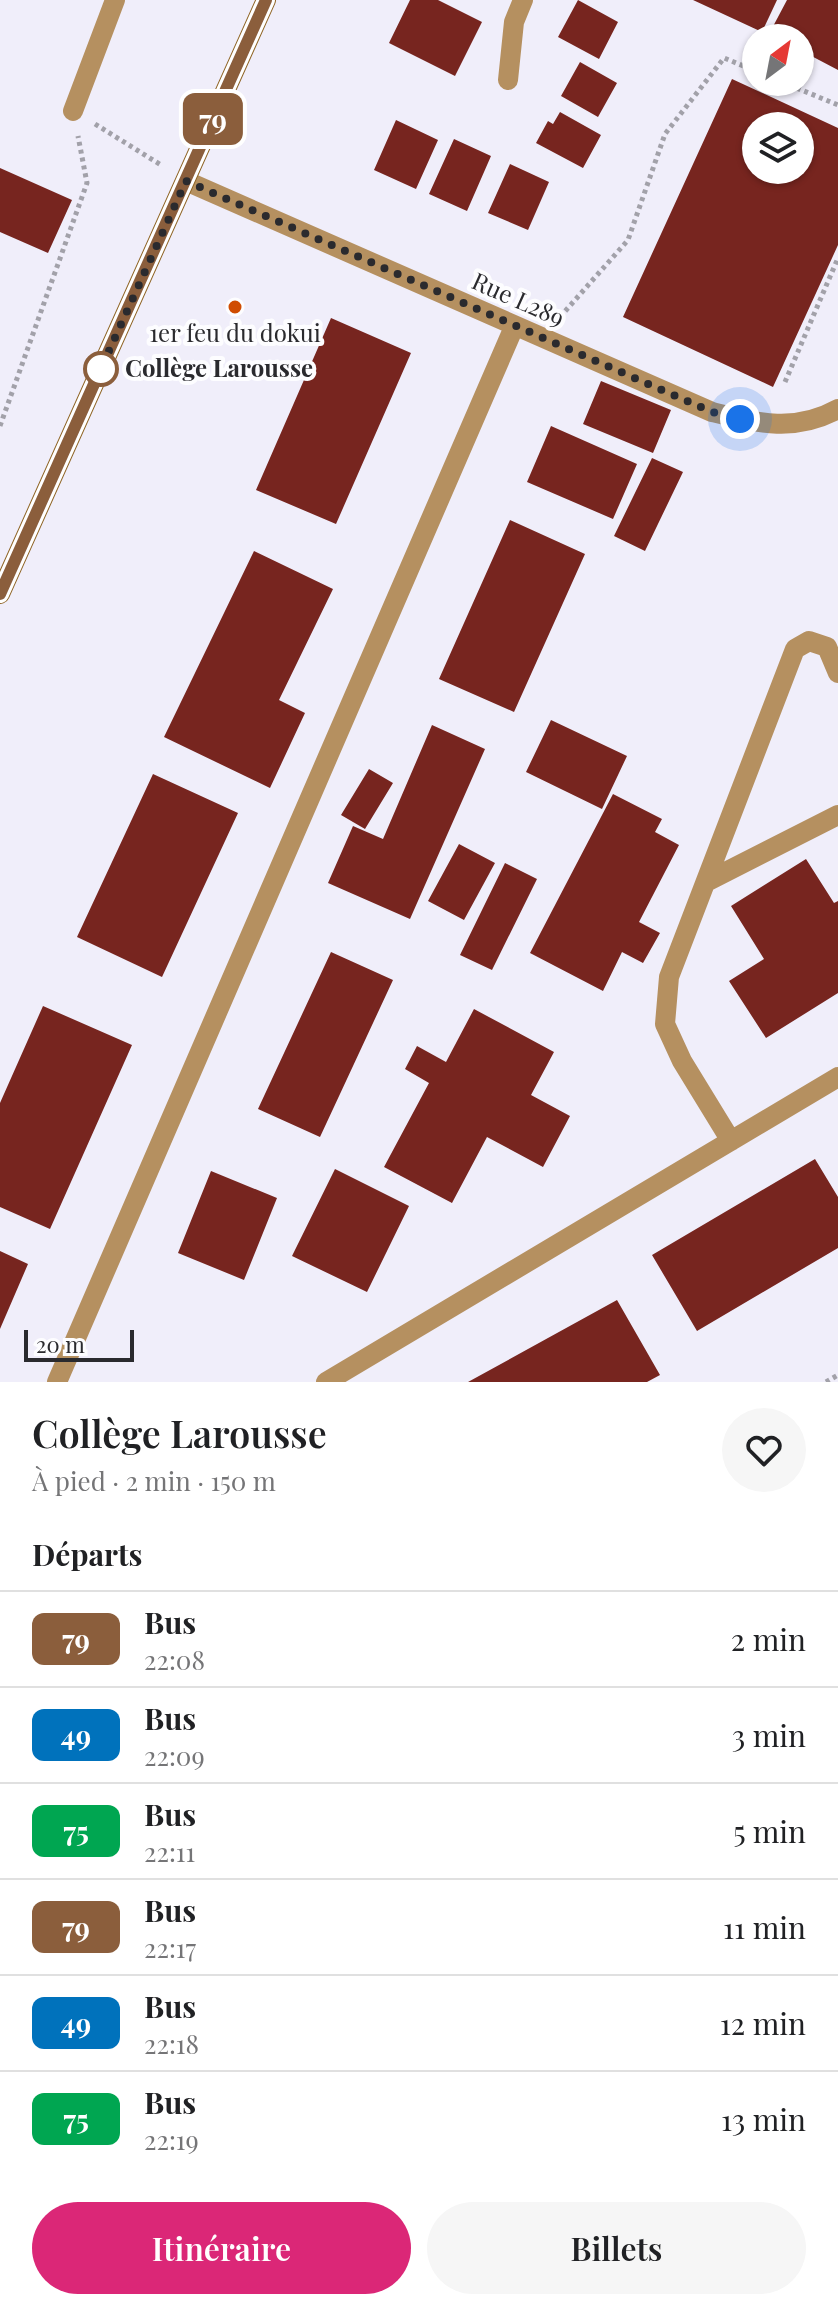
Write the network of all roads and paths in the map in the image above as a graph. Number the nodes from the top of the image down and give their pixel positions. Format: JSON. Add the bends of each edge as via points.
{"nodes":[{"id":1,"x":115,"y":0,"type":"edge"},
{"id":2,"x":266,"y":0,"type":"edge"},
{"id":3,"x":523,"y":0,"type":"edge"},
{"id":4,"x":742,"y":65,"type":"edge"},
{"id":5,"x":508,"y":80,"type":"dead end"},
{"id":6,"x":814,"y":95,"type":"edge"},
{"id":7,"x":838,"y":105,"type":"edge"},
{"id":8,"x":73,"y":111,"type":"junction"},
{"id":9,"x":186,"y":181,"type":"junction"},
{"id":10,"x":838,"y":258,"type":"edge"},
{"id":11,"x":514,"y":327,"type":"junction"},
{"id":12,"x":540,"y":338,"type":"junction"},
{"id":13,"x":785,"y":382,"type":"dead end"},
{"id":14,"x":838,"y":409,"type":"edge"},
{"id":15,"x":0,"y":426,"type":"edge"},
{"id":16,"x":0,"y":594,"type":"edge"},
{"id":17,"x":838,"y":673,"type":"edge"},
{"id":18,"x":838,"y":815,"type":"edge"},
{"id":19,"x":706,"y":882,"type":"junction"},
{"id":20,"x":838,"y":1077,"type":"edge"},
{"id":21,"x":731,"y":1141,"type":"junction"},
{"id":22,"x":838,"y":1375,"type":"edge"},
{"id":23,"x":57,"y":1382,"type":"edge"},
{"id":24,"x":326,"y":1382,"type":"edge"},
{"id":25,"x":826,"y":1382,"type":"edge"}],
"edges":[{"from":1,"to":8,"type":"street"},
{"from":2,"to":9,"type":"main road"},
{"from":3,"to":5,"type":"street","via":[[514,22]]},
{"from":4,"to":12,"type":"path","via":[[724,58],[665,134],[628,240]]},
{"from":6,"to":7,"type":"path"},
{"from":8,"to":9,"type":"path"},
{"from":8,"to":15,"type":"path","via":[[87,183]]},
{"from":9,"to":11,"type":"street","name":"Rue L289"},
{"from":9,"to":16,"type":"main road"},
{"from":10,"to":13,"type":"path"},
{"from":11,"to":12,"type":"street","name":"Rue L289"},
{"from":11,"to":23,"type":"street"},
{"from":12,"to":14,"type":"street","name":"Rue L289","via":[[712,412],[769,425],[817,421]]},
{"from":17,"to":19,"type":"street","via":[[827,647],[809,641],[795,649]]},
{"from":18,"to":19,"type":"street"},
{"from":19,"to":21,"type":"street","via":[[669,977],[665,1024]]},
{"from":20,"to":21,"type":"street"},
{"from":21,"to":24,"type":"street"},
{"from":22,"to":25,"type":"path"}]}
